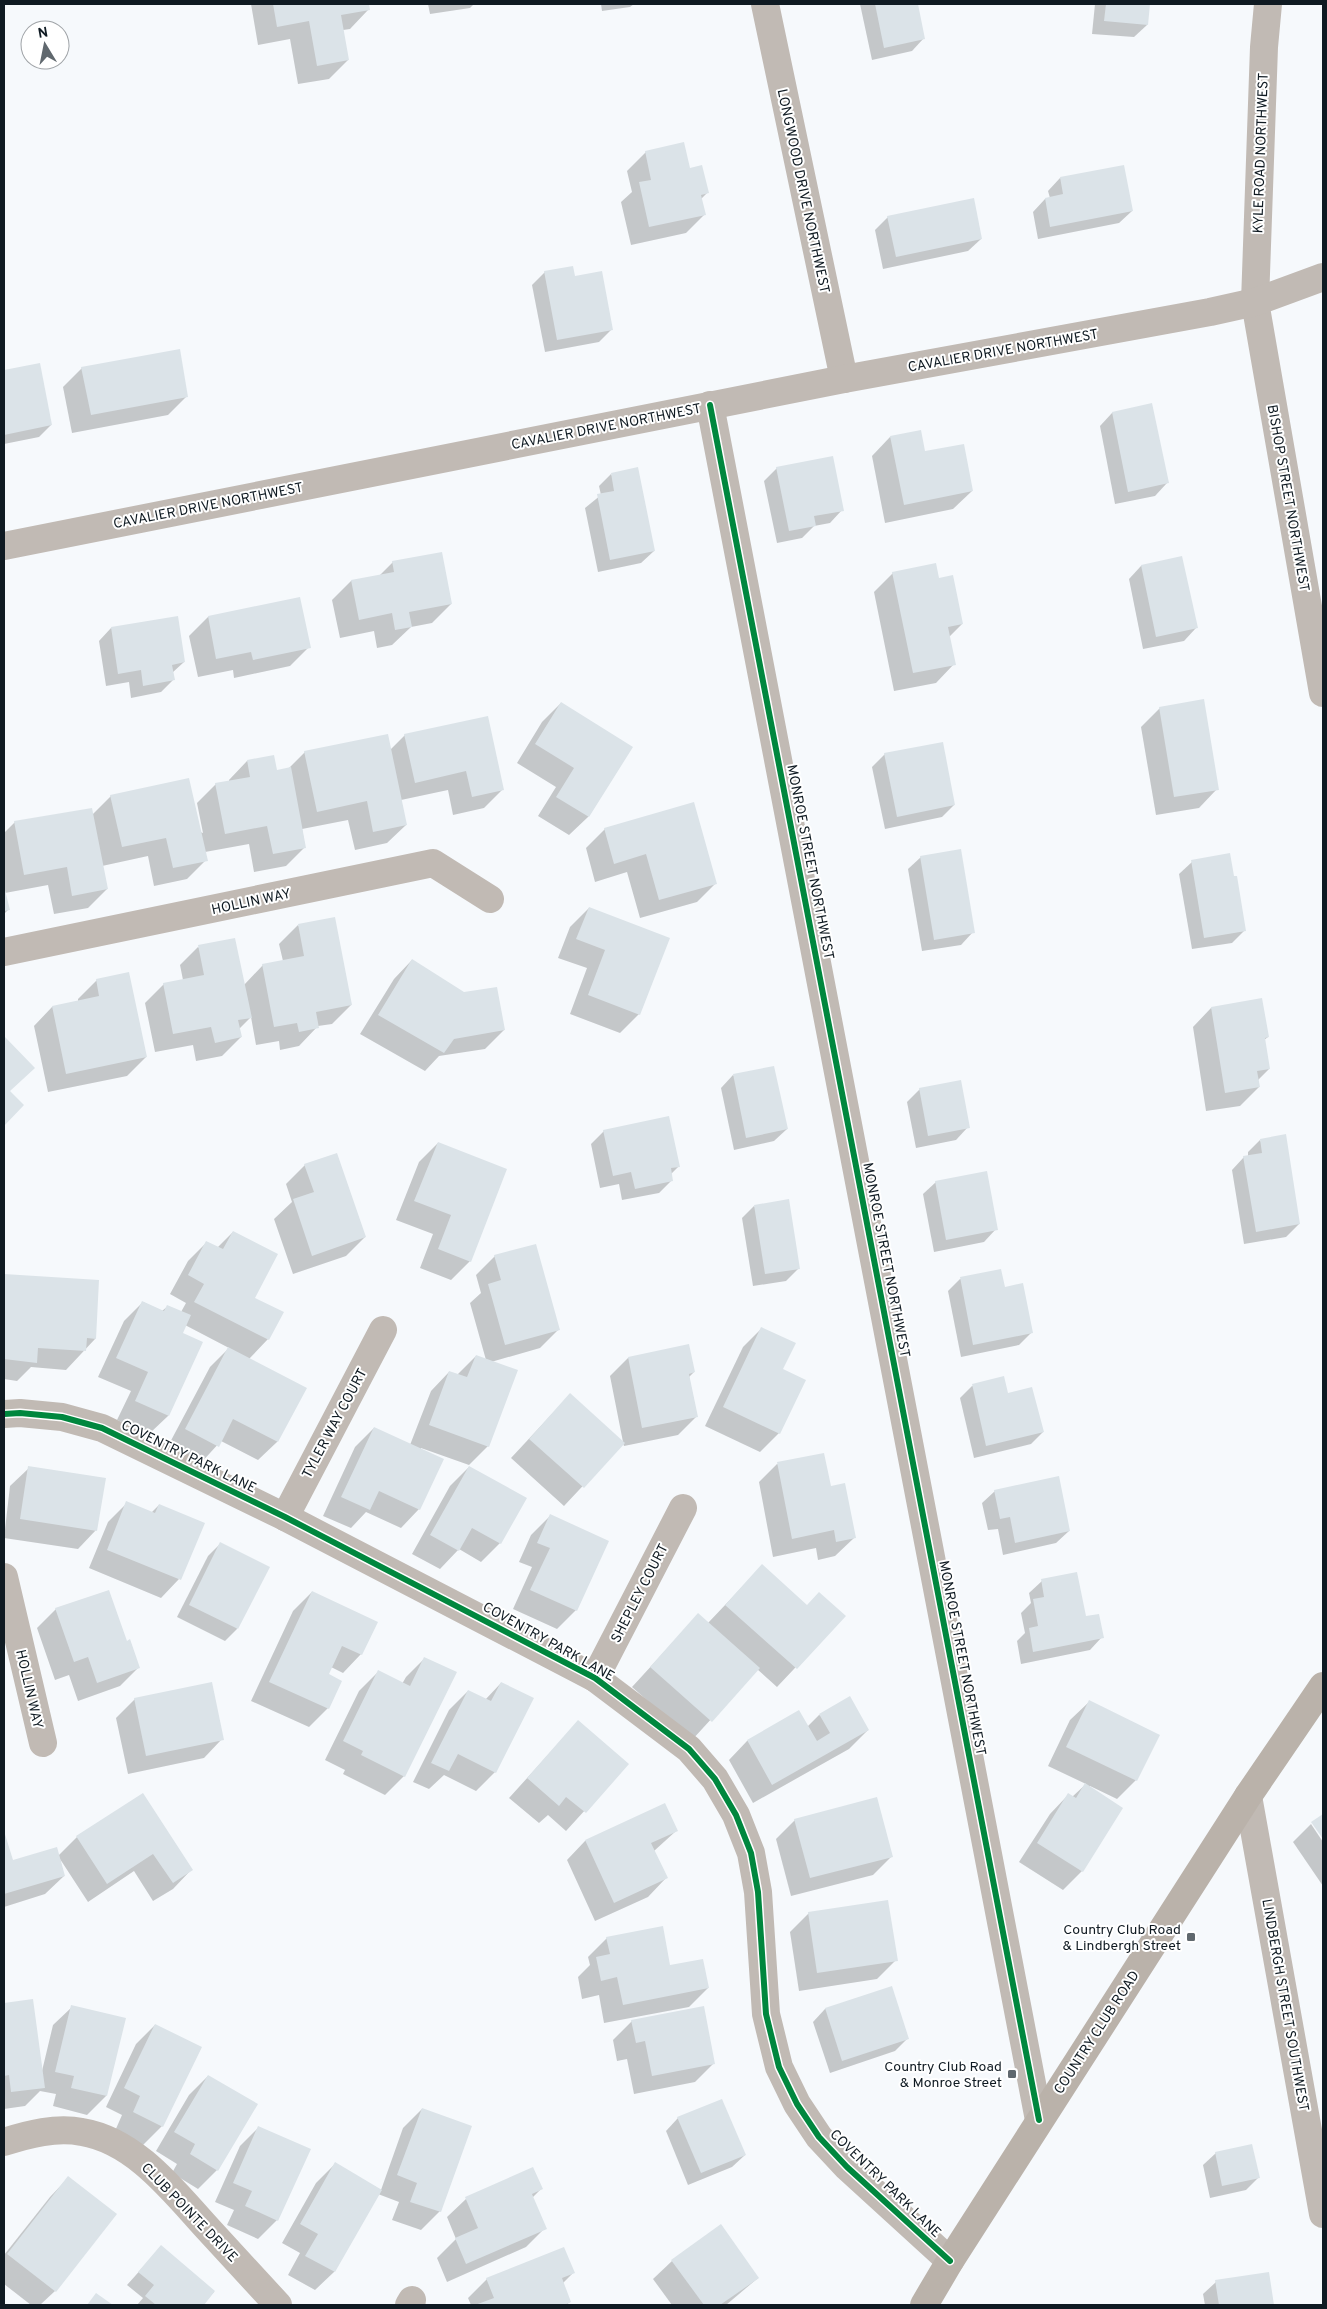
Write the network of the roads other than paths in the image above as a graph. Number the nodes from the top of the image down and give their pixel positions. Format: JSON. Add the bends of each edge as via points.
{"nodes":[{"id":1,"x":765,"y":4,"type":"edge"},
{"id":2,"x":1268,"y":4,"type":"edge"},
{"id":3,"x":1323,"y":277,"type":"edge"},
{"id":4,"x":1255,"y":302,"type":"junction"},
{"id":5,"x":844,"y":379,"type":"junction"},
{"id":6,"x":710,"y":405,"type":"junction"},
{"id":7,"x":4,"y":546,"type":"edge"},
{"id":8,"x":1323,"y":693,"type":"edge"},
{"id":9,"x":490,"y":899,"type":"dead end"},
{"id":10,"x":4,"y":952,"type":"edge"},
{"id":11,"x":383,"y":1330,"type":"dead end"},
{"id":12,"x":4,"y":1414,"type":"edge"},
{"id":13,"x":683,"y":1508,"type":"dead end"},
{"id":14,"x":285,"y":1516,"type":"junction"},
{"id":15,"x":4,"y":1577,"type":"edge"},
{"id":16,"x":595,"y":1678,"type":"junction"},
{"id":17,"x":1323,"y":1686,"type":"edge"},
{"id":18,"x":43,"y":1743,"type":"dead end"},
{"id":19,"x":1248,"y":1796,"type":"junction"},
{"id":20,"x":1039,"y":2120,"type":"junction"},
{"id":21,"x":4,"y":2142,"type":"edge"},
{"id":22,"x":1323,"y":2214,"type":"edge"},
{"id":23,"x":950,"y":2260,"type":"junction"},
{"id":24,"x":278,"y":2305,"type":"edge"},
{"id":25,"x":924,"y":2305,"type":"edge"}],
"edges":[{"from":1,"to":5,"type":"street","name":"LONGWOOD DRIVE NORTHWEST"},
{"from":2,"to":4,"type":"street","name":"KYLE ROAD NORTHWEST"},
{"from":3,"to":4,"type":"street","name":"CAVALIER DRIVE NORTHWEST"},
{"from":4,"to":5,"type":"street","name":"CAVALIER DRIVE NORTHWEST"},
{"from":4,"to":8,"type":"street","name":"BISHOP STREET NORTHWEST"},
{"from":5,"to":6,"type":"street","name":"CAVALIER DRIVE NORTHWEST"},
{"from":6,"to":7,"type":"street","name":"CAVALIER DRIVE NORTHWEST"},
{"from":6,"to":20,"type":"street","name":"MONROE STREET NORTHWEST"},
{"from":9,"to":10,"type":"street","name":"HOLLIN WAY","via":[[433,863]]},
{"from":11,"to":14,"type":"street","name":"TYLER WAY COURT"},
{"from":12,"to":14,"type":"street","name":"COVENTRY PARK LANE","via":[[62,1417],[102,1428]]},
{"from":13,"to":16,"type":"street","name":"SHEPLEY COURT"},
{"from":14,"to":16,"type":"street","name":"COVENTRY PARK LANE"},
{"from":15,"to":18,"type":"street","name":"HOLLIN WAY"},
{"from":16,"to":23,"type":"street","name":"COVENTRY PARK LANE","via":[[689,1748],[715,1779],[736,1815],[751,1853],[758,1892],[766,2014],[779,2067],[796,2104],[820,2138],[847,2167]]},
{"from":17,"to":19,"type":"main road","name":"COUNTRY CLUB ROAD"},
{"from":19,"to":20,"type":"main road","name":"COUNTRY CLUB ROAD"},
{"from":19,"to":22,"type":"street","name":"LINDBERGH STREET SOUTHWEST"},
{"from":20,"to":23,"type":"main road","name":"COUNTRY CLUB ROAD"},
{"from":21,"to":24,"type":"street","name":"CLUB POINTE DRIVE","via":[[56,2129],[109,2140],[133,2154],[173,2190]]},
{"from":23,"to":25,"type":"main road","name":"COUNTRY CLUB ROAD"}]}
